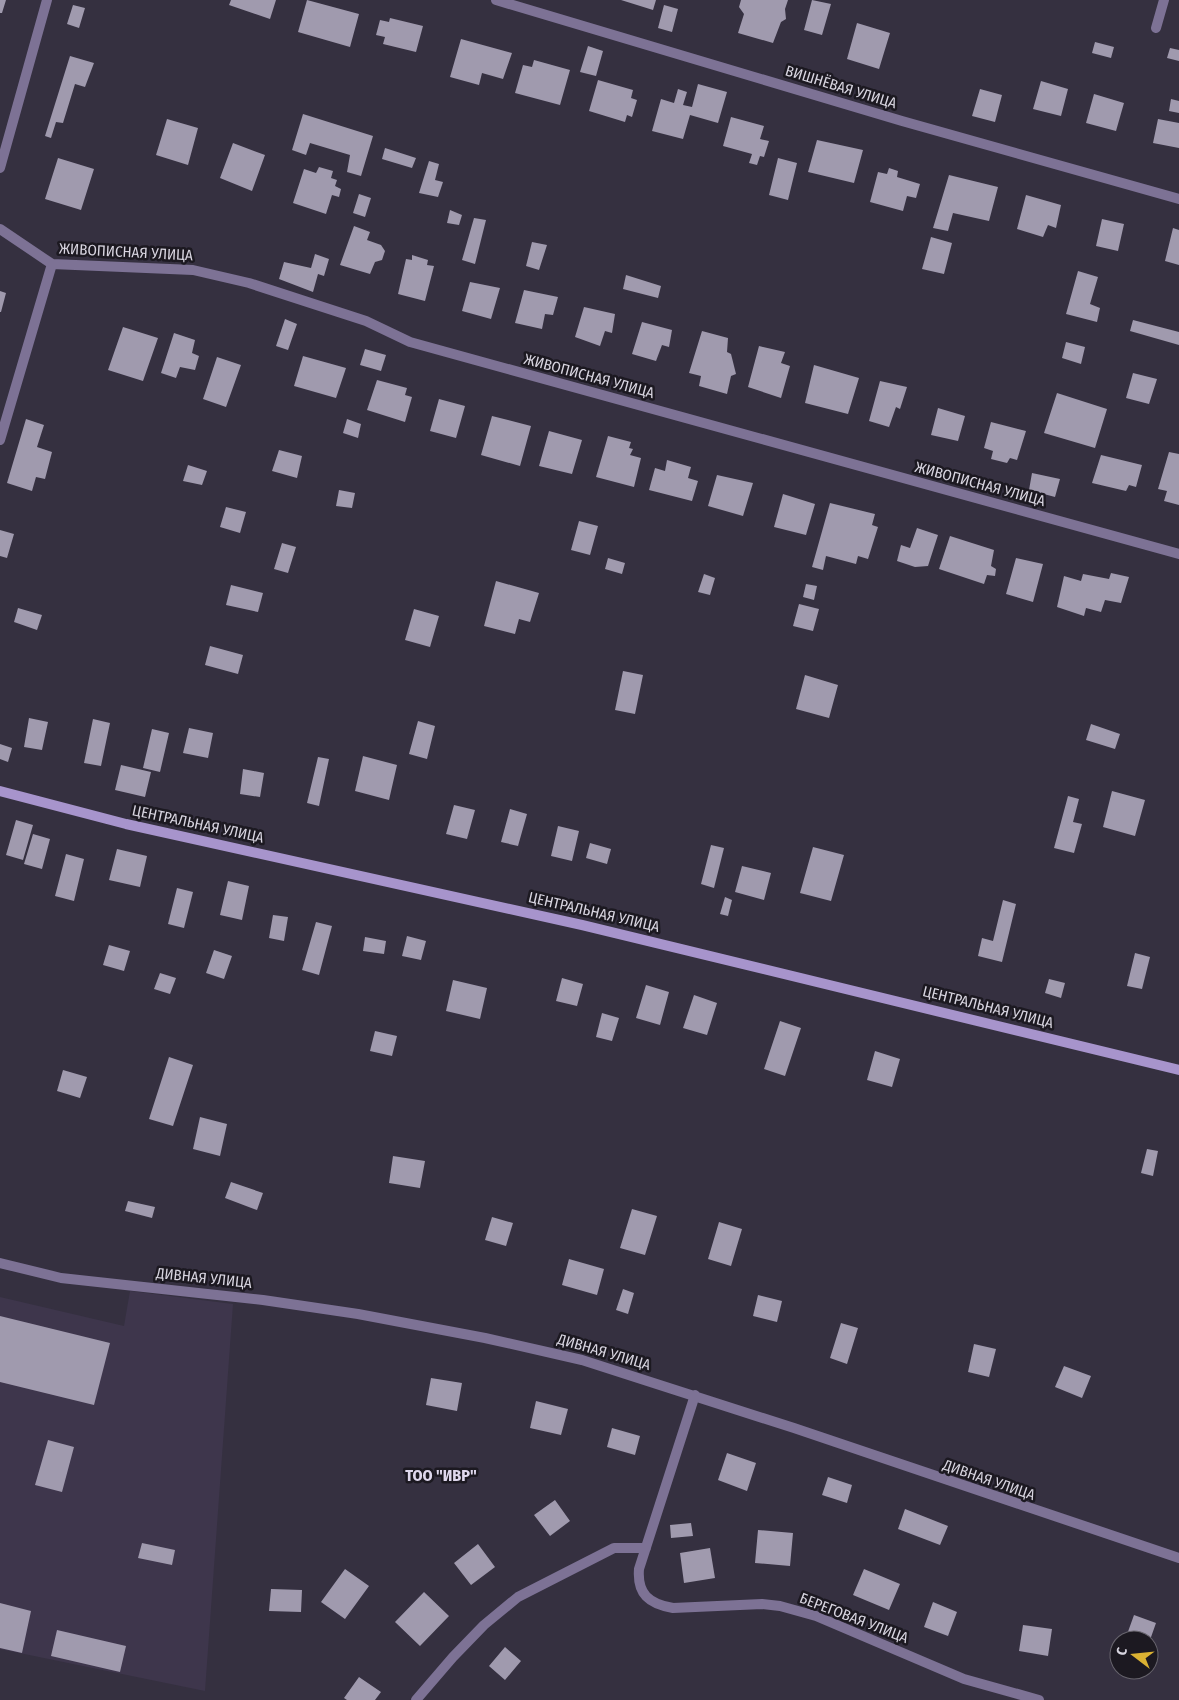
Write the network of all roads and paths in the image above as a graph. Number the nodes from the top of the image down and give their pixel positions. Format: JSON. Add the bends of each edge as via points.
{"nodes":[{"id":1,"x":47,"y":0,"type":"edge"},
{"id":2,"x":496,"y":0,"type":"edge"},
{"id":3,"x":1164,"y":0,"type":"edge"},
{"id":4,"x":1156,"y":28,"type":"dead end"},
{"id":5,"x":0,"y":168,"type":"edge"},
{"id":6,"x":1179,"y":199,"type":"edge"},
{"id":7,"x":0,"y":229,"type":"edge"},
{"id":8,"x":52,"y":264,"type":"junction"},
{"id":9,"x":0,"y":440,"type":"edge"},
{"id":10,"x":1179,"y":554,"type":"edge"},
{"id":11,"x":0,"y":792,"type":"edge"},
{"id":12,"x":1179,"y":1070,"type":"edge"},
{"id":13,"x":0,"y":1264,"type":"edge"},
{"id":14,"x":695,"y":1395,"type":"junction"},
{"id":15,"x":646,"y":1548,"type":"junction"},
{"id":16,"x":1179,"y":1558,"type":"edge"},
{"id":17,"x":416,"y":1700,"type":"edge"},
{"id":18,"x":1039,"y":1700,"type":"edge"}],
"edges":[{"from":1,"to":5,"type":"street"},
{"from":2,"to":6,"type":"street","name":"ВИШНЁВАЯ УЛИЦА","via":[[902,121]]},
{"from":3,"to":4,"type":"street"},
{"from":7,"to":8,"type":"street","name":"ЖИВОПИСНАЯ УЛИЦА"},
{"from":8,"to":9,"type":"street"},
{"from":8,"to":10,"type":"street","name":"ЖИВОПИСНАЯ УЛИЦА","via":[[193,270],[250,283],[366,321],[410,342]]},
{"from":11,"to":12,"type":"street","name":"ЦЕНТРАЛЬНАЯ УЛИЦА","via":[[135,826],[582,925]]},
{"from":13,"to":14,"type":"street","name":"ДИВНАЯ УЛИЦА","via":[[61,1278],[310,1306],[426,1326],[582,1360]]},
{"from":14,"to":15,"type":"street","name":"БЕРЕГОВАЯ УЛИЦА"},
{"from":14,"to":16,"type":"street","name":"ДИВНАЯ УЛИЦА"},
{"from":15,"to":17,"type":"street","via":[[614,1548],[518,1597],[484,1625]]},
{"from":15,"to":18,"type":"street","name":"БЕРЕГОВАЯ УЛИЦА","via":[[638,1581],[643,1594],[662,1606],[780,1606],[816,1616],[964,1679]]}]}
